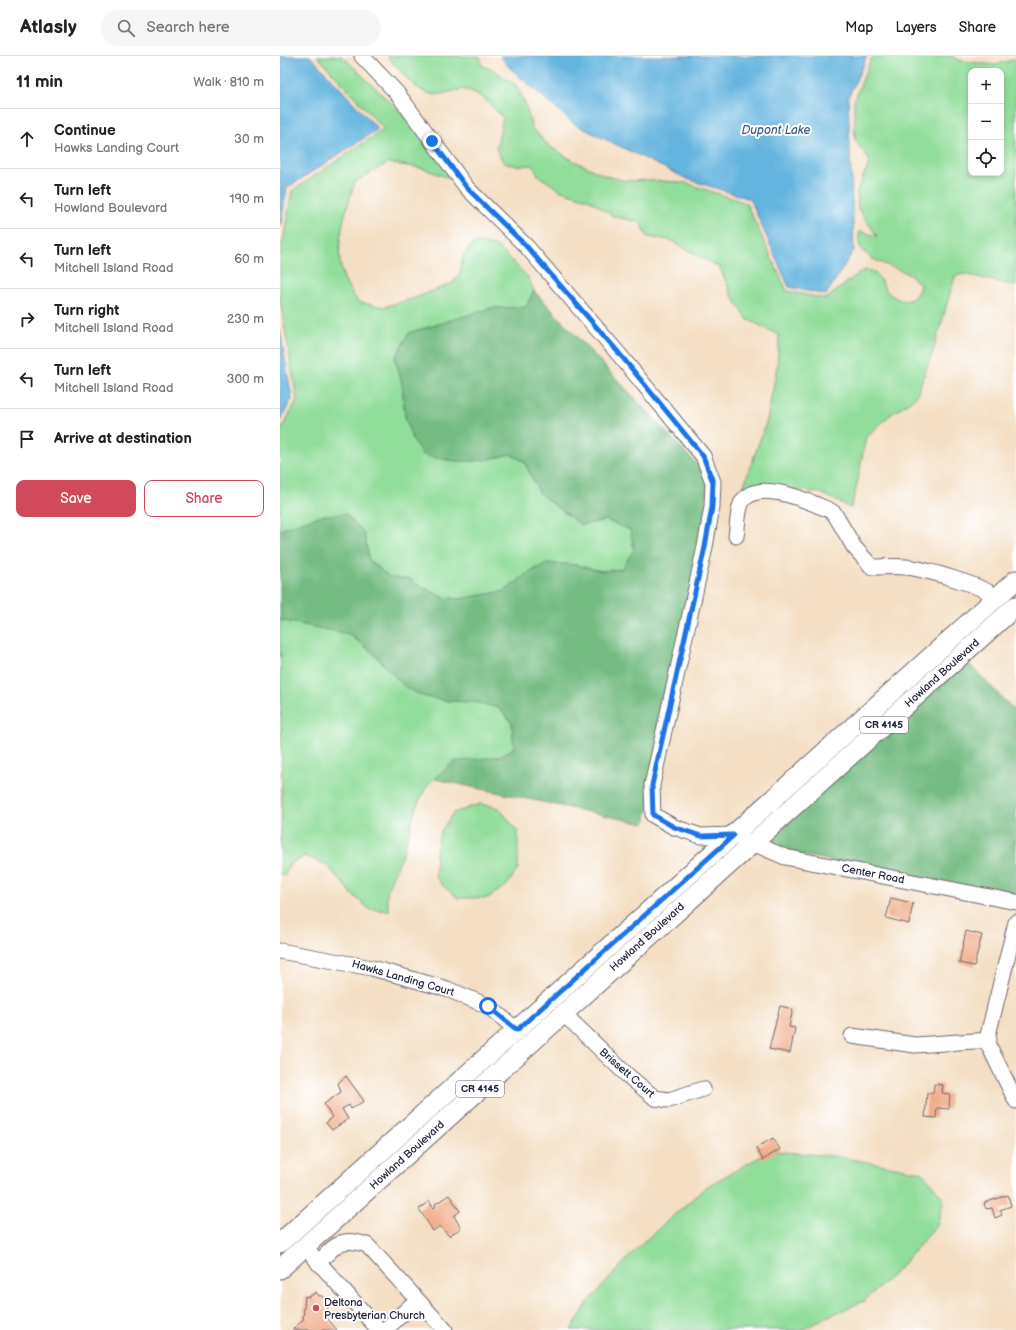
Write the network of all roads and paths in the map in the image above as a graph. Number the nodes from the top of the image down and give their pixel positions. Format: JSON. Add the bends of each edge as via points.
{"nodes":[{"id":1,"x":362,"y":56,"type":"edge"},
{"id":2,"x":736,"y":536,"type":"dead end"},
{"id":3,"x":1016,"y":580,"type":"edge"},
{"id":4,"x":997,"y":598,"type":"junction"},
{"id":5,"x":1016,"y":606,"type":"edge"},
{"id":6,"x":734,"y":835,"type":"junction"},
{"id":7,"x":753,"y":844,"type":"junction"},
{"id":8,"x":1016,"y":902,"type":"edge"},
{"id":9,"x":1016,"y":922,"type":"edge"},
{"id":10,"x":280,"y":951,"type":"edge"},
{"id":11,"x":564,"y":1013,"type":"junction"},
{"id":12,"x":517,"y":1030,"type":"junction"},
{"id":13,"x":852,"y":1036,"type":"dead end"},
{"id":14,"x":989,"y":1040,"type":"junction"},
{"id":15,"x":703,"y":1089,"type":"dead end"},
{"id":16,"x":1016,"y":1101,"type":"edge"},
{"id":17,"x":280,"y":1243,"type":"edge"},
{"id":18,"x":305,"y":1247,"type":"junction"},
{"id":19,"x":318,"y":1263,"type":"junction"},
{"id":20,"x":280,"y":1269,"type":"edge"},
{"id":21,"x":417,"y":1300,"type":"junction"},
{"id":22,"x":379,"y":1330,"type":"edge"},
{"id":23,"x":384,"y":1330,"type":"edge"},
{"id":24,"x":445,"y":1330,"type":"edge"}],
"edges":[{"from":1,"to":6,"type":"street","via":[[397,92],[467,188],[527,247],[703,456],[713,482],[712,507],[652,785],[653,815],[674,827],[701,836]]},
{"from":2,"to":4,"type":"street","via":[[742,502],[753,494],[778,491],[834,513],[851,542],[872,567],[912,568],[978,587],[993,593]]},
{"from":3,"to":4,"type":"main road","name":"Howland Boulevard","number":"CR 4145"},
{"from":4,"to":6,"type":"main road","name":"Howland Boulevard","number":"CR 4145"},
{"from":5,"to":7,"type":"main road","name":"Howland Boulevard","number":"CR 4145"},
{"from":6,"to":7,"type":"street","name":"Center Road"},
{"from":6,"to":12,"type":"main road","name":"Howland Boulevard","number":"CR 4145"},
{"from":7,"to":8,"type":"street","name":"Center Road","via":[[785,857]]},
{"from":7,"to":11,"type":"main road","name":"Howland Boulevard","number":"CR 4145"},
{"from":9,"to":14,"type":"street"},
{"from":10,"to":12,"type":"street","name":"Hawks Landing Court","via":[[372,968],[447,989],[488,1006]]},
{"from":11,"to":15,"type":"street","name":"Brissett Court","via":[[626,1075],[655,1098],[669,1100]]},
{"from":11,"to":18,"type":"main road","name":"Howland Boulevard","number":"CR 4145"},
{"from":12,"to":17,"type":"main road","name":"Howland Boulevard","number":"CR 4145"},
{"from":13,"to":14,"type":"street","via":[[915,1045]]},
{"from":14,"to":16,"type":"street","via":[[989,1046]]},
{"from":18,"to":19,"type":"street"},
{"from":18,"to":20,"type":"main road","name":"Howland Boulevard","number":"CR 4145"},
{"from":19,"to":21,"type":"street","via":[[339,1243],[354,1241],[367,1246]]},
{"from":19,"to":22,"type":"street"},
{"from":21,"to":23,"type":"street"},
{"from":21,"to":24,"type":"street"}]}
